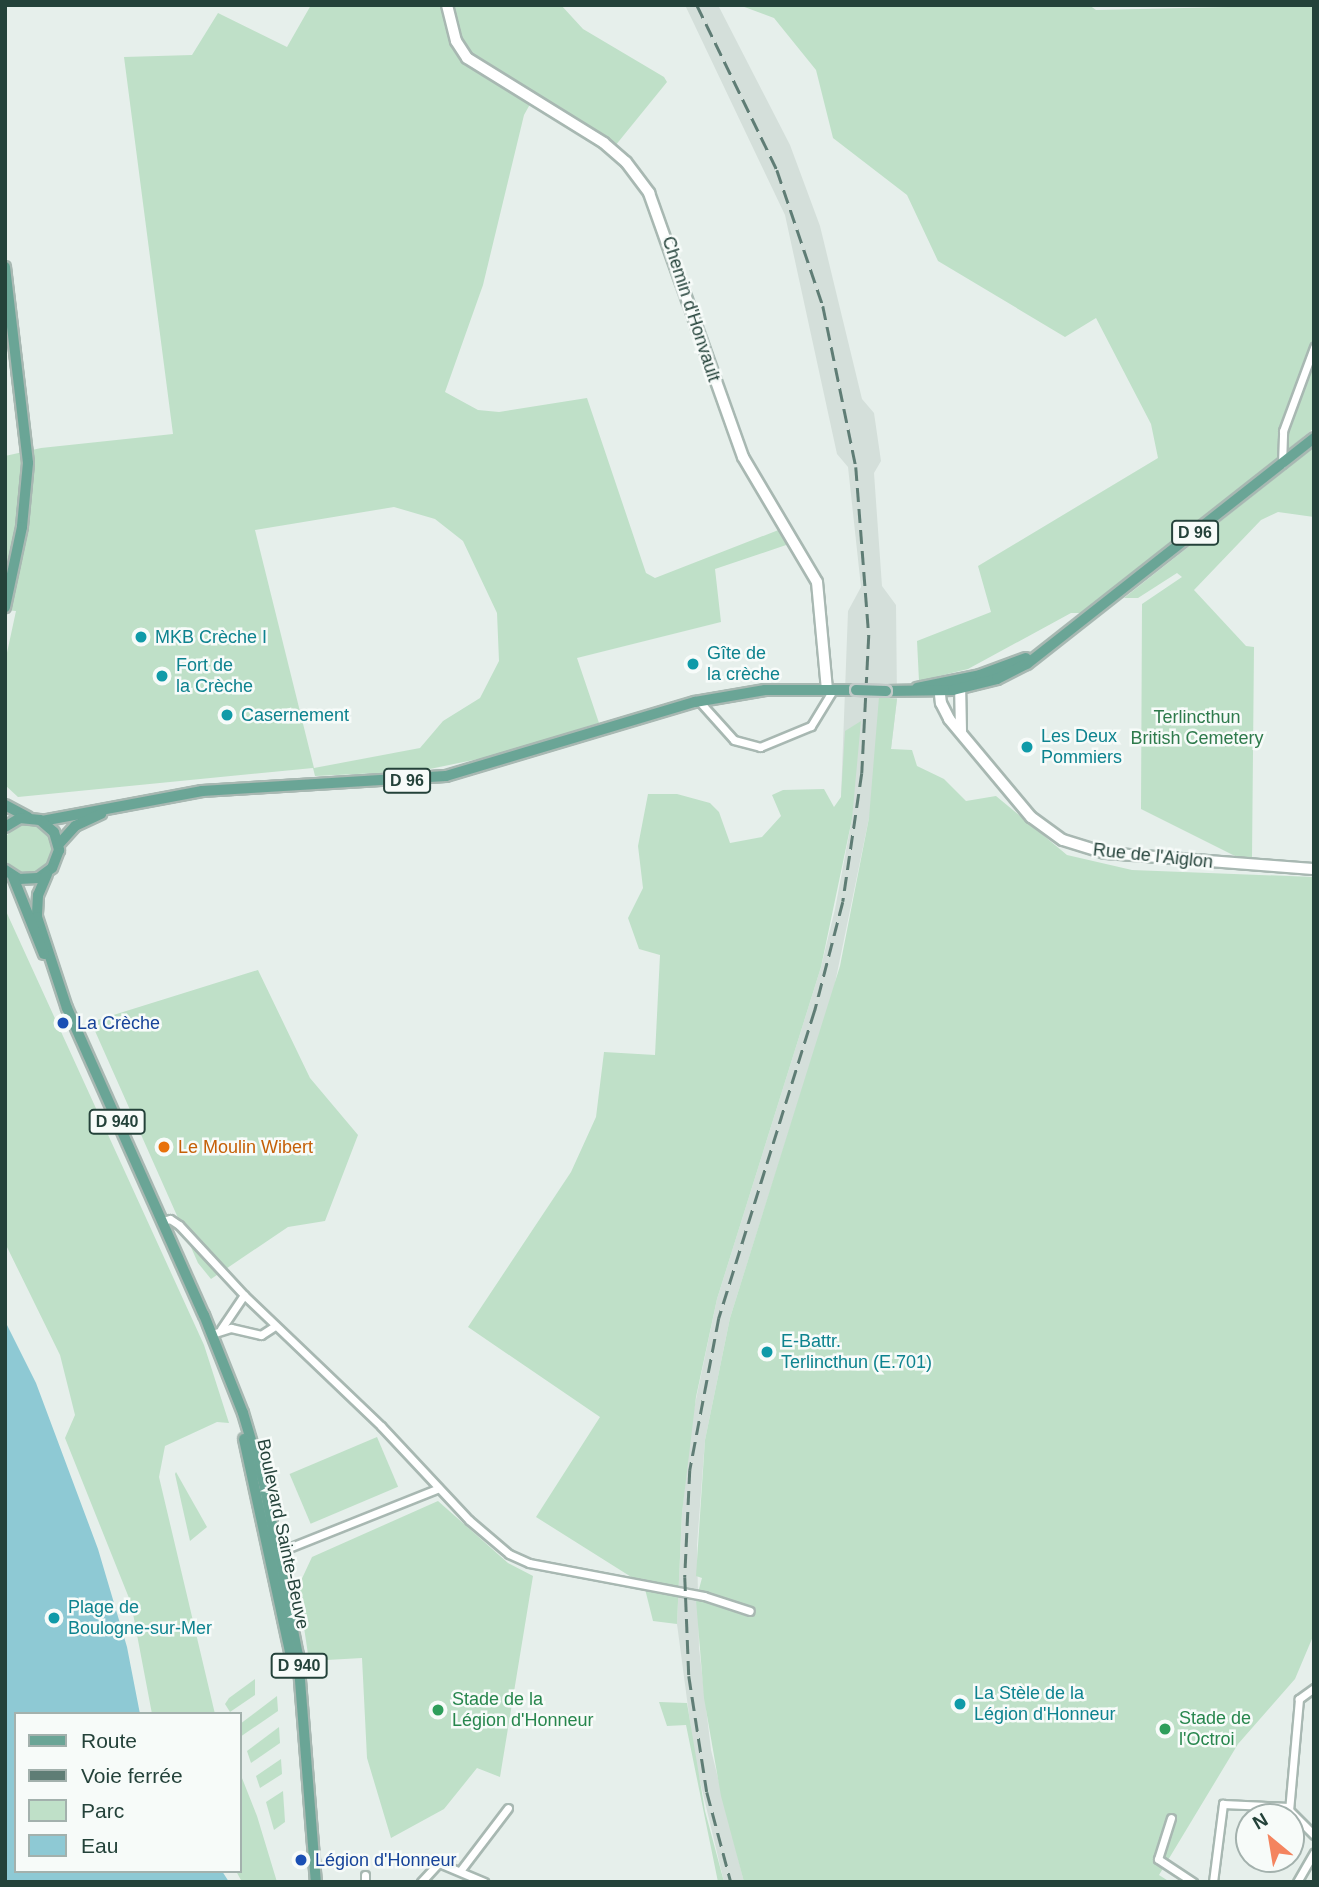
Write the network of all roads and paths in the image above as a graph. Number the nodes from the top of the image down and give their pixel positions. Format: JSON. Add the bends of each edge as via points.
{"nodes":[{"id":1,"x":447,"y":5,"type":"edge"},
{"id":2,"x":5,"y":267,"type":"edge"},
{"id":3,"x":1314,"y":347,"type":"edge"},
{"id":4,"x":1314,"y":438,"type":"edge"},
{"id":5,"x":1282,"y":464,"type":"junction"},
{"id":6,"x":11,"y":575,"type":"junction"},
{"id":7,"x":5,"y":593,"type":"edge"},
{"id":8,"x":5,"y":607,"type":"edge"},
{"id":9,"x":960,"y":685,"type":"junction"},
{"id":10,"x":939,"y":688,"type":"junction"},
{"id":11,"x":830,"y":690,"type":"junction"},
{"id":12,"x":699,"y":701,"type":"junction"},
{"id":13,"x":961,"y":731,"type":"junction"},
{"id":14,"x":174,"y":795,"type":"junction"},
{"id":15,"x":5,"y":805,"type":"edge"},
{"id":16,"x":28,"y":817,"type":"junction"},
{"id":17,"x":42,"y":821,"type":"junction"},
{"id":18,"x":5,"y":827,"type":"edge"},
{"id":19,"x":59,"y":844,"type":"junction"},
{"id":20,"x":1314,"y":869,"type":"edge"},
{"id":21,"x":9,"y":874,"type":"edge"},
{"id":22,"x":47,"y":874,"type":"junction"},
{"id":23,"x":57,"y":978,"type":"junction"},
{"id":24,"x":162,"y":1222,"type":"junction"},
{"id":25,"x":244,"y":1295,"type":"junction"},
{"id":26,"x":275,"y":1325,"type":"junction"},
{"id":27,"x":216,"y":1332,"type":"junction"},
{"id":28,"x":439,"y":1488,"type":"junction"},
{"id":29,"x":276,"y":1553,"type":"junction"},
{"id":30,"x":750,"y":1611,"type":"dead end"},
{"id":31,"x":1314,"y":1688,"type":"edge"},
{"id":32,"x":1289,"y":1803,"type":"edge"},
{"id":33,"x":1235,"y":1805,"type":"edge"},
{"id":34,"x":508,"y":1808,"type":"dead end"},
{"id":35,"x":1171,"y":1818,"type":"dead end"},
{"id":36,"x":1314,"y":1853,"type":"edge"},
{"id":37,"x":460,"y":1871,"type":"junction"},
{"id":38,"x":309,"y":1882,"type":"edge"},
{"id":39,"x":316,"y":1882,"type":"edge"},
{"id":40,"x":421,"y":1882,"type":"edge"},
{"id":41,"x":484,"y":1882,"type":"edge"},
{"id":42,"x":1193,"y":1882,"type":"edge"},
{"id":43,"x":1213,"y":1882,"type":"edge"},
{"id":44,"x":1297,"y":1882,"type":"edge"}],
"edges":[{"from":1,"to":11,"type":"street","name":"Chemin d'Honvault","via":[[456,41],[467,58],[610,148],[652,198],[743,457],[814,576]]},
{"from":2,"to":6,"type":"main road","via":[[28,463],[24,519]]},
{"from":3,"to":5,"type":"street","via":[[1283,431]]},
{"from":4,"to":5,"type":"main road","number":"D 96"},
{"from":5,"to":9,"type":"main road","number":"D 96","via":[[1076,628],[1021,660]]},
{"from":6,"to":7,"type":"main road"},
{"from":6,"to":8,"type":"main road"},
{"from":9,"to":10,"type":"main road","number":"D 96"},
{"from":9,"to":13,"type":"street"},
{"from":10,"to":11,"type":"main road","number":"D 96","bridge":true},
{"from":10,"to":13,"type":"street","name":"Rue de l'Aiglon","via":[[946,715]]},
{"from":11,"to":12,"type":"main road","number":"D 96","via":[[757,691]]},
{"from":11,"to":12,"type":"street","via":[[814,724],[760,747],[734,740]]},
{"from":12,"to":14,"type":"main road","number":"D 96","via":[[497,764],[424,779]]},
{"from":13,"to":20,"type":"street","name":"Rue de l'Aiglon","via":[[1012,795],[1051,833],[1091,851]]},
{"from":14,"to":17,"type":"main road","number":"D 96"},
{"from":14,"to":19,"type":"main road","number":"D 96","via":[[90,818]]},
{"from":15,"to":16,"type":"main road"},
{"from":16,"to":17,"type":"main road"},
{"from":16,"to":18,"type":"main road"},
{"from":17,"to":19,"type":"main road"},
{"from":19,"to":22,"type":"main road","via":[[56,863]]},
{"from":21,"to":22,"type":"main road","via":[[32,880]]},
{"from":21,"to":23,"type":"main road","number":"D 940","via":[[24,896],[33,934]]},
{"from":22,"to":23,"type":"main road","number":"D 940","via":[[36,912]]},
{"from":23,"to":24,"type":"main road","name":"Boulevard Sainte-Beuve","number":"D 940","via":[[78,1037]]},
{"from":24,"to":25,"type":"street","via":[[170,1219],[179,1224]]},
{"from":24,"to":27,"type":"main road","name":"Boulevard Sainte-Beuve","number":"D 940"},
{"from":25,"to":26,"type":"street"},
{"from":25,"to":27,"type":"street"},
{"from":26,"to":27,"type":"street","via":[[261,1335],[235,1328]]},
{"from":26,"to":28,"type":"street","via":[[351,1395]]},
{"from":27,"to":29,"type":"main road","name":"Boulevard Sainte-Beuve","number":"D 940","via":[[246,1420]]},
{"from":28,"to":29,"type":"street"},
{"from":28,"to":30,"type":"street","via":[[489,1539],[523,1562],[704,1596]]},
{"from":29,"to":38,"type":"main road","name":"Boulevard Sainte-Beuve","number":"D 940","via":[[294,1676]]},
{"from":29,"to":39,"type":"main road","name":"Boulevard Sainte-Beuve","number":"D 940","via":[[300,1675]]},
{"from":31,"to":32,"type":"street","via":[[1299,1699]]},
{"from":33,"to":43,"type":"street","via":[[1223,1804]]},
{"from":34,"to":37,"type":"street"},
{"from":35,"to":42,"type":"street","via":[[1158,1859]]},
{"from":36,"to":44,"type":"street"},
{"from":37,"to":40,"type":"street","via":[[437,1864]]},
{"from":37,"to":41,"type":"street"}]}
